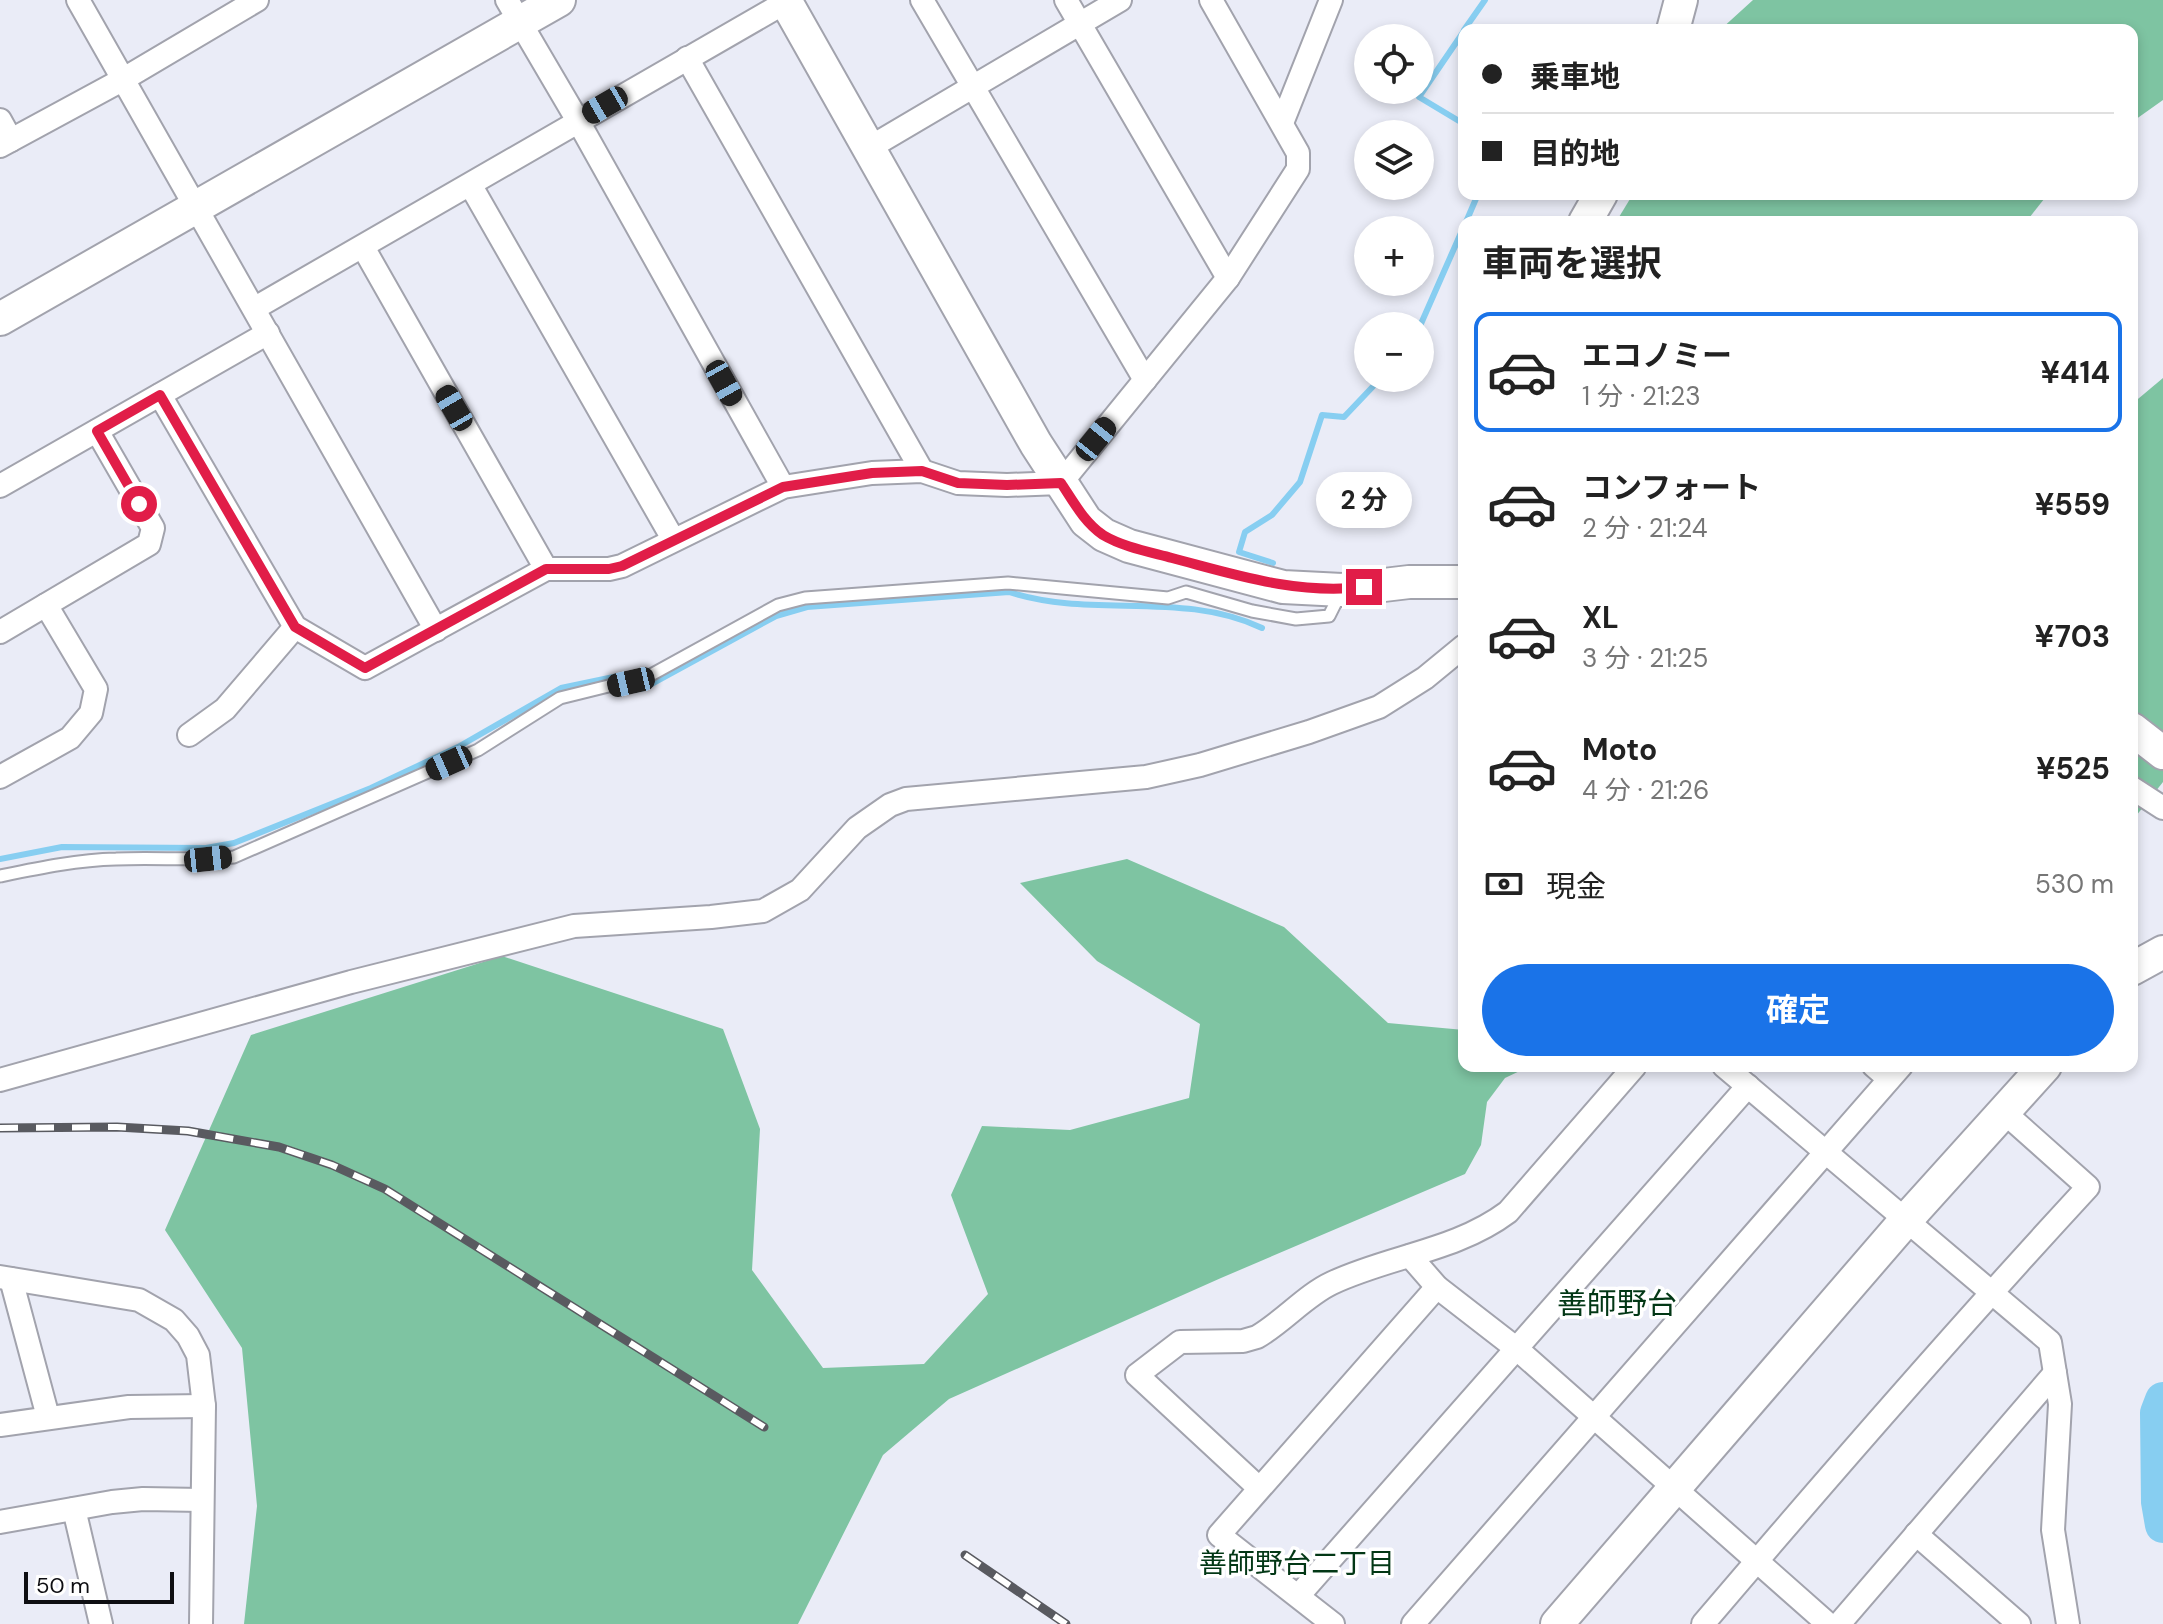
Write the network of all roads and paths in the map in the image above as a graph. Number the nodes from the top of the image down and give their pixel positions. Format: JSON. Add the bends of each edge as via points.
{"nodes":[{"id":1,"x":78,"y":0,"type":"edge"},
{"id":2,"x":257,"y":0,"type":"edge"},
{"id":3,"x":559,"y":0,"type":"edge"},
{"id":4,"x":922,"y":0,"type":"edge"},
{"id":5,"x":1066,"y":0,"type":"edge"},
{"id":6,"x":1120,"y":0,"type":"edge"},
{"id":7,"x":1211,"y":0,"type":"edge"},
{"id":8,"x":1331,"y":0,"type":"edge"},
{"id":9,"x":1681,"y":0,"type":"edge"},
{"id":10,"x":785,"y":1,"type":"edge"},
{"id":11,"x":231,"y":6,"type":"edge"},
{"id":12,"x":513,"y":11,"type":"edge"},
{"id":13,"x":1079,"y":24,"type":"junction"},
{"id":14,"x":1675,"y":24,"type":"edge"},
{"id":15,"x":687,"y":58,"type":"junction"},
{"id":16,"x":122,"y":80,"type":"junction"},
{"id":17,"x":972,"y":86,"type":"junction"},
{"id":18,"x":0,"y":120,"type":"edge"},
{"id":19,"x":578,"y":121,"type":"junction"},
{"id":20,"x":1282,"y":123,"type":"junction"},
{"id":21,"x":6,"y":143,"type":"edge"},
{"id":22,"x":869,"y":148,"type":"junction"},
{"id":23,"x":471,"y":186,"type":"junction"},
{"id":24,"x":197,"y":206,"type":"junction"},
{"id":25,"x":363,"y":247,"type":"junction"},
{"id":26,"x":1228,"y":278,"type":"junction"},
{"id":27,"x":255,"y":308,"type":"junction"},
{"id":28,"x":0,"y":319,"type":"edge"},
{"id":29,"x":268,"y":333,"type":"junction"},
{"id":30,"x":1145,"y":380,"type":"junction"},
{"id":31,"x":160,"y":395,"type":"junction"},
{"id":32,"x":97,"y":431,"type":"junction"},
{"id":33,"x":922,"y":471,"type":"junction"},
{"id":34,"x":1061,"y":483,"type":"junction"},
{"id":35,"x":0,"y":486,"type":"edge"},
{"id":36,"x":783,"y":487,"type":"junction"},
{"id":37,"x":673,"y":539,"type":"junction"},
{"id":38,"x":546,"y":569,"type":"junction"},
{"id":39,"x":1458,"y":582,"type":"edge"},
{"id":40,"x":1342,"y":590,"type":"junction"},
{"id":41,"x":46,"y":605,"type":"junction"},
{"id":42,"x":295,"y":627,"type":"junction"},
{"id":43,"x":436,"y":630,"type":"junction"},
{"id":44,"x":0,"y":632,"type":"edge"},
{"id":45,"x":1458,"y":651,"type":"edge"},
{"id":46,"x":2138,"y":734,"type":"edge"},
{"id":47,"x":189,"y":735,"type":"dead end"},
{"id":48,"x":2163,"y":753,"type":"edge"},
{"id":49,"x":0,"y":777,"type":"edge"},
{"id":50,"x":2138,"y":792,"type":"edge"},
{"id":51,"x":2163,"y":808,"type":"edge"},
{"id":52,"x":0,"y":876,"type":"edge"},
{"id":53,"x":1630,"y":1072,"type":"edge"},
{"id":54,"x":1731,"y":1072,"type":"edge"},
{"id":55,"x":1886,"y":1072,"type":"edge"},
{"id":56,"x":2040,"y":1072,"type":"edge"},
{"id":57,"x":0,"y":1080,"type":"edge"},
{"id":58,"x":1748,"y":1086,"type":"junction"},
{"id":59,"x":2005,"y":1113,"type":"junction"},
{"id":60,"x":1825,"y":1152,"type":"junction"},
{"id":61,"x":1906,"y":1220,"type":"junction"},
{"id":62,"x":1410,"y":1256,"type":"junction"},
{"id":63,"x":6,"y":1278,"type":"edge"},
{"id":64,"x":1437,"y":1287,"type":"junction"},
{"id":65,"x":1991,"y":1292,"type":"junction"},
{"id":66,"x":1517,"y":1349,"type":"junction"},
{"id":67,"x":2055,"y":1373,"type":"junction"},
{"id":68,"x":204,"y":1406,"type":"junction"},
{"id":69,"x":48,"y":1417,"type":"junction"},
{"id":70,"x":1594,"y":1417,"type":"junction"},
{"id":71,"x":0,"y":1425,"type":"edge"},
{"id":72,"x":1259,"y":1488,"type":"junction"},
{"id":73,"x":1676,"y":1488,"type":"junction"},
{"id":74,"x":202,"y":1500,"type":"junction"},
{"id":75,"x":74,"y":1509,"type":"junction"},
{"id":76,"x":0,"y":1522,"type":"edge"},
{"id":77,"x":1916,"y":1534,"type":"junction"},
{"id":78,"x":1758,"y":1560,"type":"junction"},
{"id":79,"x":1299,"y":1595,"type":"junction"},
{"id":80,"x":101,"y":1624,"type":"edge"},
{"id":81,"x":201,"y":1624,"type":"edge"},
{"id":82,"x":1333,"y":1624,"type":"edge"},
{"id":83,"x":1413,"y":1624,"type":"edge"},
{"id":84,"x":1557,"y":1624,"type":"edge"},
{"id":85,"x":1703,"y":1624,"type":"edge"},
{"id":86,"x":1828,"y":1624,"type":"edge"},
{"id":87,"x":1839,"y":1624,"type":"edge"},
{"id":88,"x":2019,"y":1624,"type":"edge"},
{"id":89,"x":2068,"y":1624,"type":"edge"}],
"edges":[{"from":1,"to":16,"type":"street"},
{"from":2,"to":11,"type":"street"},
{"from":3,"to":12,"type":"street"},
{"from":4,"to":17,"type":"street"},
{"from":5,"to":13,"type":"street"},
{"from":6,"to":13,"type":"street"},
{"from":7,"to":20,"type":"street"},
{"from":8,"to":20,"type":"street"},
{"from":9,"to":14,"type":"street"},
{"from":10,"to":15,"type":"street"},
{"from":10,"to":22,"type":"street"},
{"from":11,"to":16,"type":"street"},
{"from":12,"to":19,"type":"street"},
{"from":12,"to":24,"type":"street"},
{"from":13,"to":17,"type":"street"},
{"from":13,"to":26,"type":"street"},
{"from":15,"to":19,"type":"street"},
{"from":15,"to":33,"type":"street"},
{"from":16,"to":21,"type":"street"},
{"from":16,"to":24,"type":"street"},
{"from":17,"to":22,"type":"street"},
{"from":17,"to":30,"type":"street"},
{"from":18,"to":21,"type":"street"},
{"from":19,"to":23,"type":"street"},
{"from":19,"to":36,"type":"street"},
{"from":20,"to":26,"type":"street","via":[[1298,153],[1298,169]]},
{"from":22,"to":34,"type":"street"},
{"from":23,"to":25,"type":"street"},
{"from":23,"to":37,"type":"street"},
{"from":24,"to":27,"type":"street"},
{"from":24,"to":28,"type":"street"},
{"from":25,"to":27,"type":"street"},
{"from":25,"to":38,"type":"street"},
{"from":26,"to":30,"type":"street"},
{"from":27,"to":29,"type":"street"},
{"from":29,"to":31,"type":"street"},
{"from":29,"to":43,"type":"street"},
{"from":30,"to":34,"type":"street"},
{"from":31,"to":32,"type":"street"},
{"from":31,"to":42,"type":"street"},
{"from":32,"to":35,"type":"street"},
{"from":32,"to":41,"type":"street","via":[[153,528],[149,544]]},
{"from":33,"to":34,"type":"street","via":[[958,483]]},
{"from":33,"to":36,"type":"street"},
{"from":34,"to":40,"type":"street","via":[[1086,521],[1129,546],[1256,581]]},
{"from":36,"to":37,"type":"street"},
{"from":37,"to":38,"type":"street","via":[[622,566]]},
{"from":38,"to":43,"type":"street"},
{"from":39,"to":40,"type":"street"},
{"from":40,"to":52,"type":"lane","via":[[1329,616],[1296,619],[1186,592],[1168,598],[1008,583],[805,598],[778,605],[649,676],[560,698],[478,750],[234,857],[72,862]]},
{"from":41,"to":44,"type":"street"},
{"from":41,"to":49,"type":"street","via":[[96,689],[91,713],[70,738]]},
{"from":42,"to":43,"type":"street","via":[[365,668]]},
{"from":42,"to":47,"type":"street","via":[[225,709]]},
{"from":45,"to":57,"type":"street","via":[[1379,707],[1200,765],[1146,777],[906,799],[857,828],[800,890],[763,911],[574,926]]},
{"from":46,"to":48,"type":"street"},
{"from":50,"to":51,"type":"street"},
{"from":53,"to":62,"type":"street","via":[[1508,1212],[1492,1225]]},
{"from":54,"to":58,"type":"street"},
{"from":55,"to":60,"type":"street"},
{"from":56,"to":59,"type":"street"},
{"from":58,"to":60,"type":"street"},
{"from":58,"to":66,"type":"street"},
{"from":59,"to":61,"type":"street"},
{"from":59,"to":65,"type":"street","via":[[2088,1187]]},
{"from":60,"to":61,"type":"street"},
{"from":60,"to":70,"type":"street"},
{"from":61,"to":65,"type":"street"},
{"from":61,"to":73,"type":"street"},
{"from":62,"to":64,"type":"street"},
{"from":62,"to":72,"type":"street","via":[[1330,1284],[1257,1337],[1180,1342],[1137,1375]]},
{"from":63,"to":68,"type":"street","via":[[139,1300],[160,1310],[188,1336],[198,1355]]},
{"from":63,"to":69,"type":"street"},
{"from":64,"to":66,"type":"street"},
{"from":64,"to":72,"type":"street"},
{"from":65,"to":67,"type":"street","via":[[2050,1342]]},
{"from":65,"to":78,"type":"street"},
{"from":66,"to":70,"type":"street"},
{"from":66,"to":79,"type":"street"},
{"from":67,"to":77,"type":"street"},
{"from":67,"to":89,"type":"street","via":[[2060,1404],[2053,1530]]},
{"from":68,"to":69,"type":"street","via":[[129,1407]]},
{"from":68,"to":74,"type":"street"},
{"from":69,"to":71,"type":"street"},
{"from":70,"to":73,"type":"street"},
{"from":70,"to":83,"type":"street"},
{"from":72,"to":79,"type":"street","via":[[1219,1535]]},
{"from":73,"to":78,"type":"street"},
{"from":73,"to":84,"type":"street"},
{"from":74,"to":75,"type":"street","via":[[143,1499]]},
{"from":74,"to":81,"type":"street"},
{"from":75,"to":76,"type":"street"},
{"from":75,"to":80,"type":"street"},
{"from":77,"to":87,"type":"street"},
{"from":77,"to":88,"type":"street"},
{"from":78,"to":85,"type":"street"},
{"from":78,"to":86,"type":"street"},
{"from":79,"to":82,"type":"street"}]}
